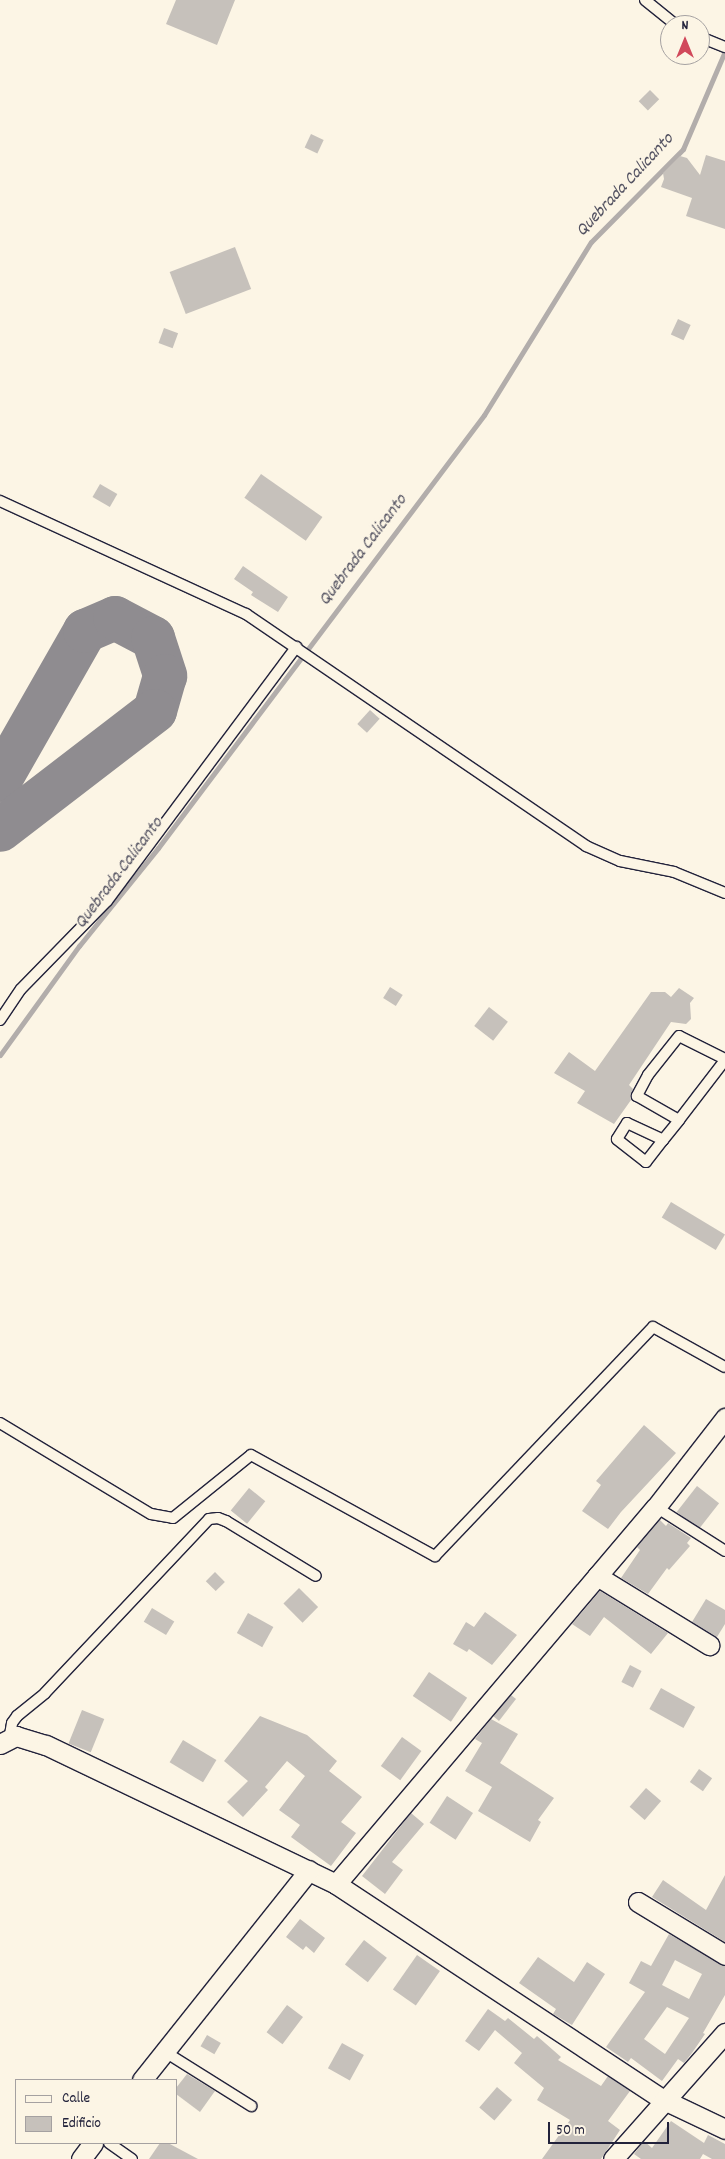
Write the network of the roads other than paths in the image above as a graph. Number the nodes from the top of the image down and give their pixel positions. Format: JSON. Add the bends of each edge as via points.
{"nodes":[{"id":1,"x":645,"y":0,"type":"edge"},
{"id":2,"x":664,"y":15,"type":"edge"},
{"id":3,"x":710,"y":41,"type":"edge"},
{"id":4,"x":722,"y":46,"type":"edge"},
{"id":5,"x":0,"y":501,"type":"edge"},
{"id":6,"x":296,"y":647,"type":"junction"},
{"id":7,"x":725,"y":893,"type":"edge"},
{"id":8,"x":0,"y":1020,"type":"edge"},
{"id":9,"x":725,"y":1060,"type":"edge"},
{"id":10,"x":679,"y":1120,"type":"junction"},
{"id":11,"x":663,"y":1140,"type":"dead end"},
{"id":12,"x":725,"y":1367,"type":"edge"},
{"id":13,"x":725,"y":1418,"type":"edge"},
{"id":14,"x":0,"y":1423,"type":"edge"},
{"id":15,"x":656,"y":1507,"type":"junction"},
{"id":16,"x":725,"y":1551,"type":"edge"},
{"id":17,"x":316,"y":1576,"type":"dead end"},
{"id":18,"x":597,"y":1576,"type":"junction"},
{"id":19,"x":709,"y":1645,"type":"dead end"},
{"id":20,"x":4,"y":1742,"type":"edge"},
{"id":21,"x":309,"y":1870,"type":"junction"},
{"id":22,"x":336,"y":1884,"type":"junction"},
{"id":23,"x":638,"y":1902,"type":"dead end"},
{"id":24,"x":725,"y":1956,"type":"edge"},
{"id":25,"x":725,"y":2033,"type":"edge"},
{"id":26,"x":165,"y":2052,"type":"junction"},
{"id":27,"x":143,"y":2079,"type":"edge"},
{"id":28,"x":664,"y":2100,"type":"junction"},
{"id":29,"x":251,"y":2106,"type":"dead end"},
{"id":30,"x":725,"y":2130,"type":"edge"},
{"id":31,"x":92,"y":2144,"type":"edge"},
{"id":32,"x":111,"y":2144,"type":"edge"},
{"id":33,"x":80,"y":2159,"type":"edge"},
{"id":34,"x":132,"y":2159,"type":"edge"},
{"id":35,"x":613,"y":2159,"type":"edge"}],
"edges":[{"from":1,"to":2,"type":"lane"},
{"from":3,"to":4,"type":"lane"},
{"from":5,"to":6,"type":"lane","via":[[246,614]]},
{"from":6,"to":7,"type":"lane","via":[[586,846],[620,861],[674,872]]},
{"from":6,"to":8,"type":"lane","via":[[107,901],[21,989]]},
{"from":9,"to":10,"type":"lane"},
{"from":9,"to":10,"type":"lane","via":[[679,1036],[656,1065],[637,1096]]},
{"from":10,"to":11,"type":"lane"},
{"from":12,"to":14,"type":"lane","via":[[653,1327],[435,1556],[251,1455],[173,1518],[151,1514]]},
{"from":13,"to":15,"type":"street"},
{"from":15,"to":16,"type":"lane"},
{"from":15,"to":18,"type":"street"},
{"from":17,"to":20,"type":"lane","via":[[226,1521],[209,1519],[45,1694],[17,1716]]},
{"from":18,"to":19,"type":"street"},
{"from":18,"to":22,"type":"street"},
{"from":20,"to":21,"type":"street","via":[[16,1736],[46,1745]]},
{"from":21,"to":22,"type":"street"},
{"from":21,"to":26,"type":"street"},
{"from":22,"to":28,"type":"street"},
{"from":23,"to":24,"type":"street"},
{"from":25,"to":28,"type":"street"},
{"from":26,"to":27,"type":"street"},
{"from":26,"to":29,"type":"lane"},
{"from":28,"to":30,"type":"street"},
{"from":28,"to":35,"type":"street"},
{"from":31,"to":33,"type":"street"},
{"from":32,"to":34,"type":"lane"}]}
